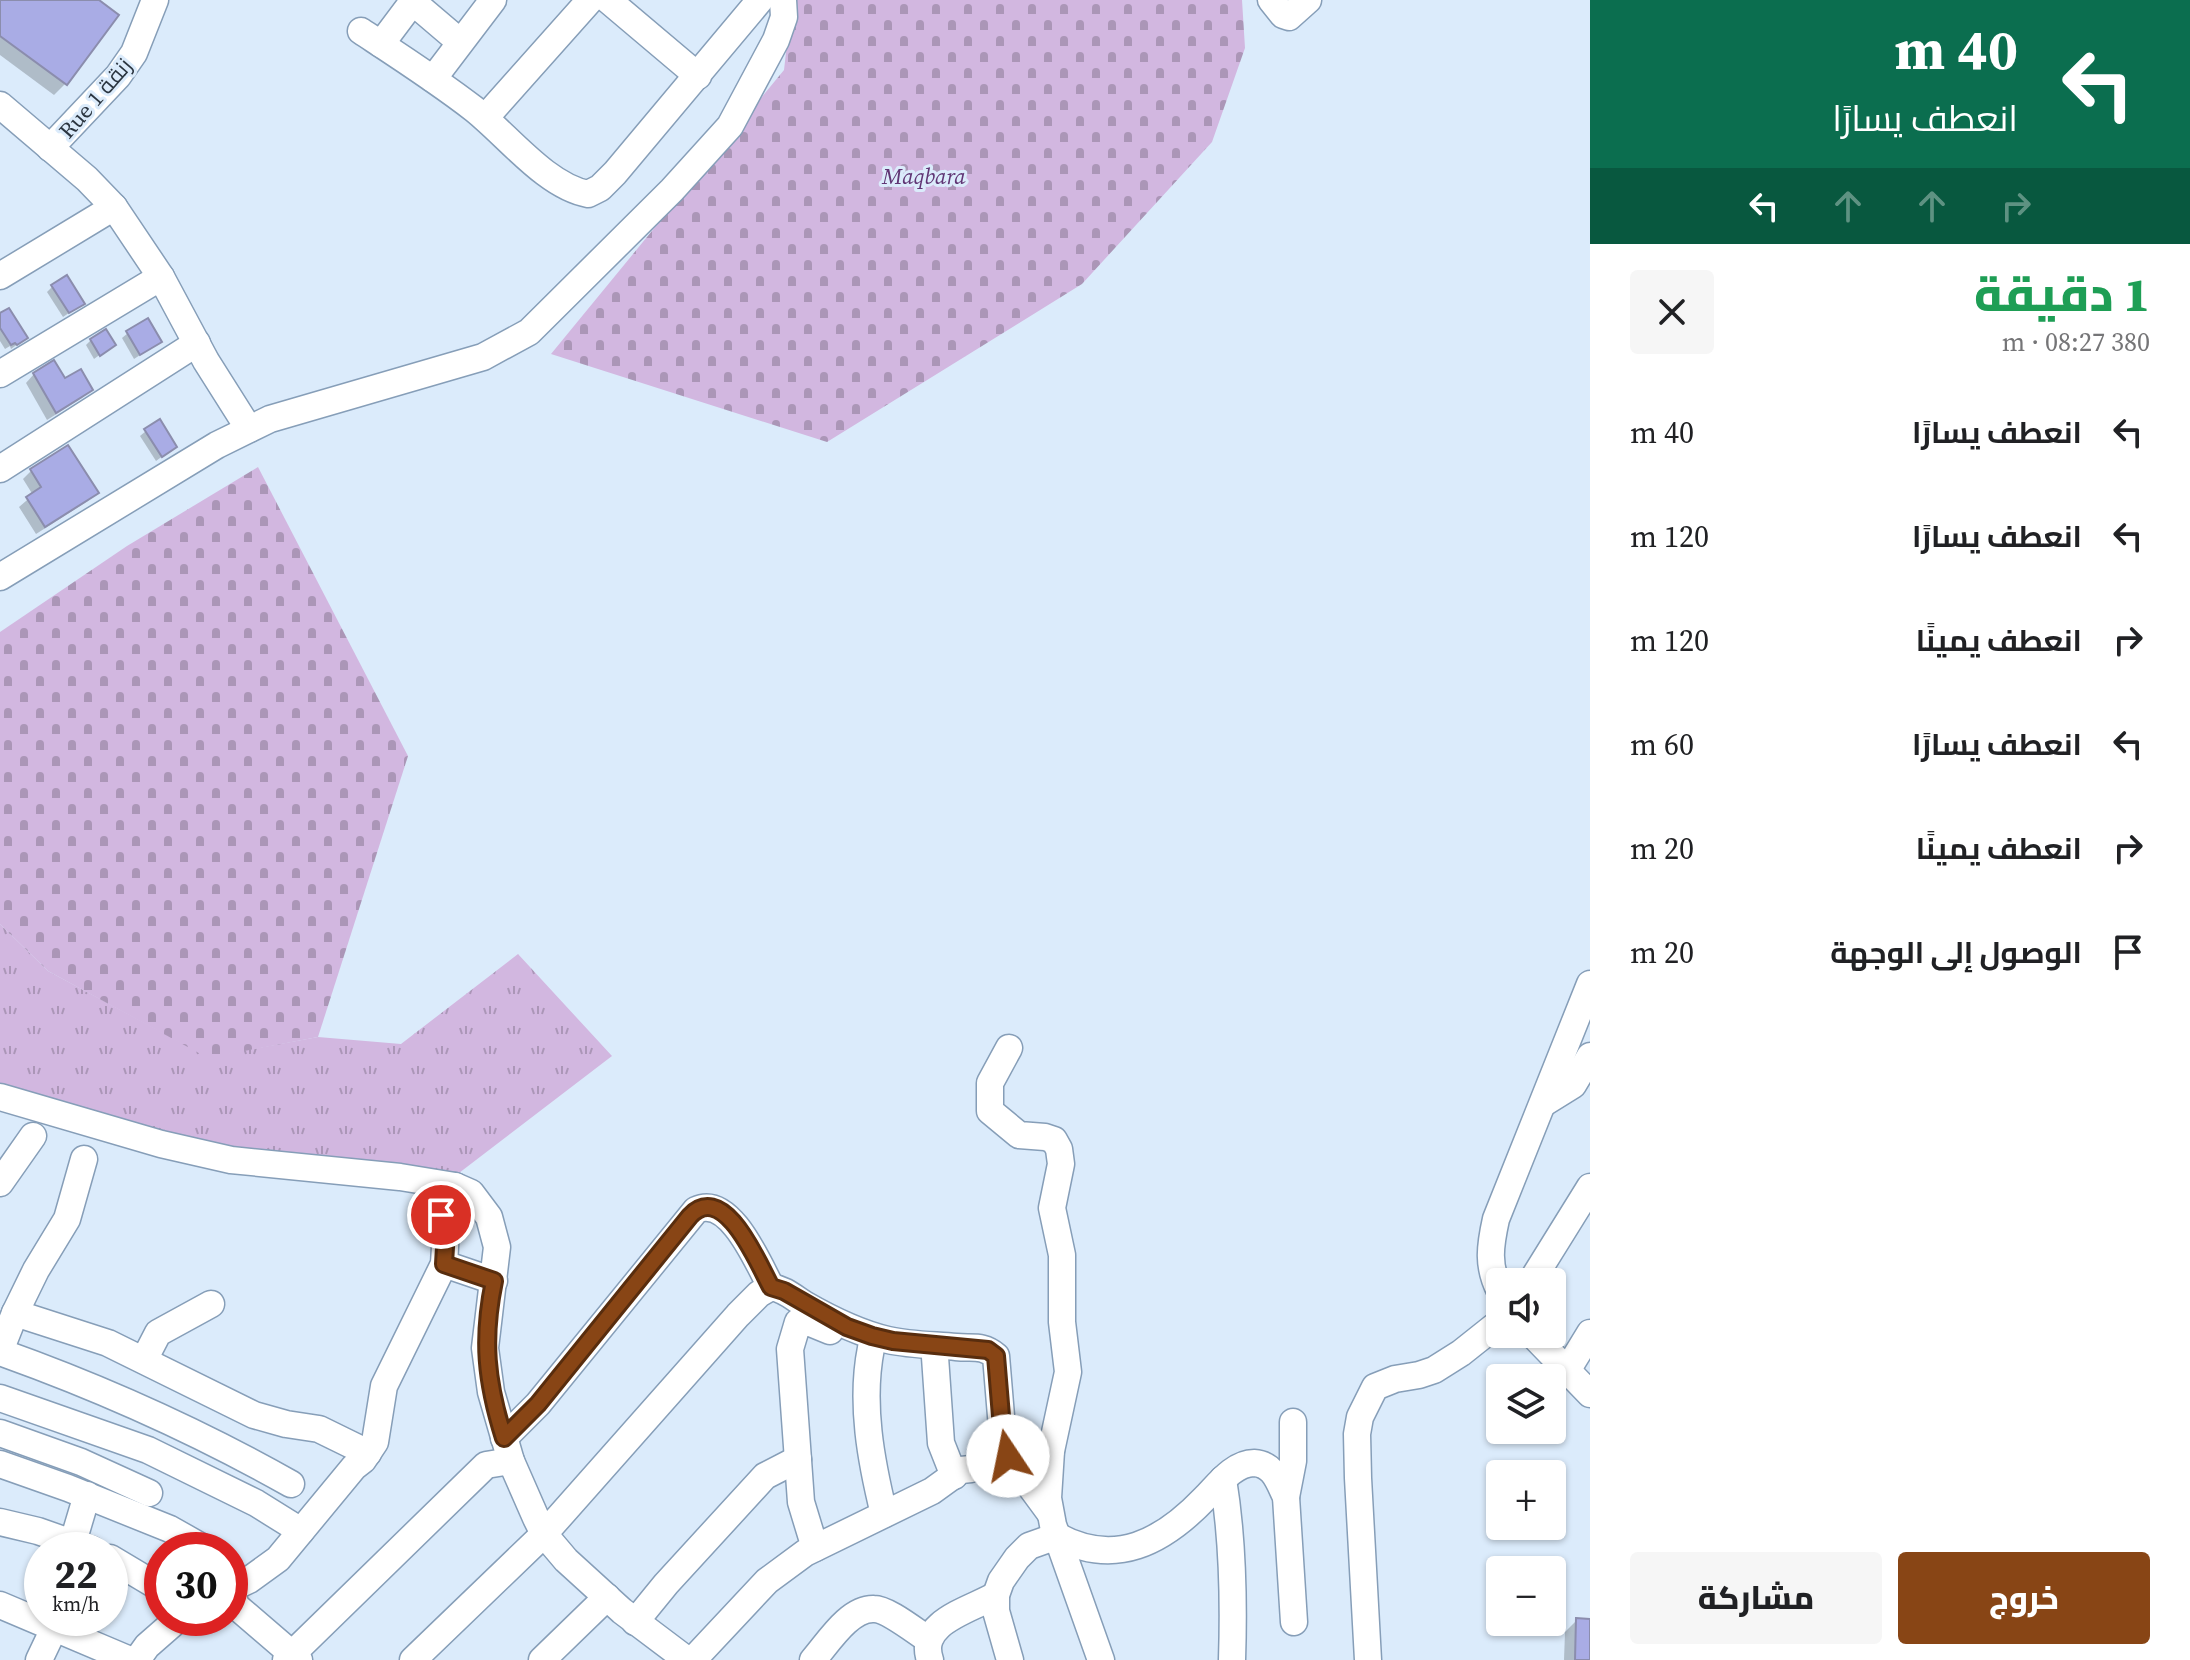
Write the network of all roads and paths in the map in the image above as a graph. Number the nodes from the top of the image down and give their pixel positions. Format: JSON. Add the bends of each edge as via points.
{"nodes":[{"id":1,"x":155,"y":0,"type":"edge"},
{"id":2,"x":493,"y":0,"type":"edge"},
{"id":3,"x":590,"y":0,"type":"edge"},
{"id":4,"x":608,"y":0,"type":"edge"},
{"id":5,"x":760,"y":0,"type":"edge"},
{"id":6,"x":783,"y":0,"type":"edge"},
{"id":7,"x":1271,"y":0,"type":"edge"},
{"id":8,"x":1308,"y":0,"type":"edge"},
{"id":9,"x":414,"y":1,"type":"edge"},
{"id":10,"x":460,"y":42,"type":"junction"},
{"id":11,"x":698,"y":76,"type":"junction"},
{"id":12,"x":433,"y":79,"type":"junction"},
{"id":13,"x":0,"y":105,"type":"edge"},
{"id":14,"x":485,"y":118,"type":"junction"},
{"id":15,"x":50,"y":148,"type":"junction"},
{"id":16,"x":114,"y":207,"type":"junction"},
{"id":17,"x":0,"y":276,"type":"edge"},
{"id":18,"x":161,"y":277,"type":"junction"},
{"id":19,"x":197,"y":343,"type":"junction"},
{"id":20,"x":0,"y":374,"type":"edge"},
{"id":21,"x":249,"y":429,"type":"junction"},
{"id":22,"x":0,"y":469,"type":"edge"},
{"id":23,"x":0,"y":577,"type":"edge"},
{"id":24,"x":1590,"y":984,"type":"edge"},
{"id":25,"x":1009,"y":1048,"type":"dead end"},
{"id":26,"x":1590,"y":1056,"type":"edge"},
{"id":27,"x":1581,"y":1092,"type":"edge"},
{"id":28,"x":0,"y":1097,"type":"edge"},
{"id":29,"x":1544,"y":1103,"type":"junction"},
{"id":30,"x":33,"y":1136,"type":"dead end"},
{"id":31,"x":84,"y":1159,"type":"dead end"},
{"id":32,"x":0,"y":1183,"type":"edge"},
{"id":33,"x":455,"y":1186,"type":"junction"},
{"id":34,"x":1590,"y":1187,"type":"edge"},
{"id":35,"x":444,"y":1264,"type":"junction"},
{"id":36,"x":1491,"y":1268,"type":"edge"},
{"id":37,"x":1540,"y":1268,"type":"edge"},
{"id":38,"x":494,"y":1281,"type":"junction"},
{"id":39,"x":771,"y":1287,"type":"junction"},
{"id":40,"x":211,"y":1304,"type":"dead end"},
{"id":41,"x":15,"y":1313,"type":"junction"},
{"id":42,"x":1486,"y":1333,"type":"edge"},
{"id":43,"x":1590,"y":1333,"type":"edge"},
{"id":44,"x":871,"y":1348,"type":"junction"},
{"id":45,"x":1546,"y":1348,"type":"edge"},
{"id":46,"x":0,"y":1351,"type":"edge"},
{"id":47,"x":946,"y":1352,"type":"junction"},
{"id":48,"x":144,"y":1360,"type":"junction"},
{"id":49,"x":1568,"y":1369,"type":"junction"},
{"id":50,"x":1590,"y":1394,"type":"edge"},
{"id":51,"x":0,"y":1398,"type":"edge"},
{"id":52,"x":1293,"y":1422,"type":"dead end"},
{"id":53,"x":0,"y":1433,"type":"edge"},
{"id":54,"x":507,"y":1450,"type":"junction"},
{"id":55,"x":1051,"y":1451,"type":"junction"},
{"id":56,"x":368,"y":1453,"type":"junction"},
{"id":57,"x":1008,"y":1456,"type":"junction"},
{"id":58,"x":798,"y":1459,"type":"junction"},
{"id":59,"x":0,"y":1464,"type":"edge"},
{"id":60,"x":954,"y":1476,"type":"junction"},
{"id":61,"x":1223,"y":1479,"type":"junction"},
{"id":62,"x":291,"y":1484,"type":"dead end"},
{"id":63,"x":149,"y":1493,"type":"dead end"},
{"id":64,"x":87,"y":1495,"type":"junction"},
{"id":65,"x":1286,"y":1497,"type":"junction"},
{"id":66,"x":884,"y":1514,"type":"junction"},
{"id":67,"x":0,"y":1522,"type":"edge"},
{"id":68,"x":1054,"y":1525,"type":"junction"},
{"id":69,"x":301,"y":1531,"type":"junction"},
{"id":70,"x":33,"y":1532,"type":"edge"},
{"id":71,"x":81,"y":1532,"type":"edge"},
{"id":72,"x":178,"y":1532,"type":"edge"},
{"id":73,"x":544,"y":1534,"type":"junction"},
{"id":74,"x":815,"y":1548,"type":"junction"},
{"id":75,"x":248,"y":1578,"type":"edge"},
{"id":76,"x":996,"y":1595,"type":"junction"},
{"id":77,"x":607,"y":1597,"type":"junction"},
{"id":78,"x":0,"y":1605,"type":"edge"},
{"id":79,"x":24,"y":1613,"type":"edge"},
{"id":80,"x":248,"y":1617,"type":"edge"},
{"id":81,"x":635,"y":1622,"type":"junction"},
{"id":82,"x":1294,"y":1622,"type":"dead end"},
{"id":83,"x":51,"y":1636,"type":"edge"},
{"id":84,"x":83,"y":1636,"type":"edge"},
{"id":85,"x":158,"y":1636,"type":"edge"},
{"id":86,"x":929,"y":1650,"type":"edge"},
{"id":87,"x":292,"y":1658,"type":"edge"},
{"id":88,"x":544,"y":1659,"type":"edge"},
{"id":89,"x":39,"y":1660,"type":"edge"},
{"id":90,"x":130,"y":1660,"type":"edge"},
{"id":91,"x":137,"y":1660,"type":"edge"},
{"id":92,"x":413,"y":1660,"type":"edge"},
{"id":93,"x":687,"y":1660,"type":"edge"},
{"id":94,"x":693,"y":1660,"type":"edge"},
{"id":95,"x":813,"y":1660,"type":"edge"},
{"id":96,"x":1010,"y":1660,"type":"edge"},
{"id":97,"x":1101,"y":1660,"type":"edge"},
{"id":98,"x":1232,"y":1660,"type":"edge"},
{"id":99,"x":1368,"y":1660,"type":"edge"}],
"edges":[{"from":1,"to":15,"type":"street","name":"Rue 1 زنقة","via":[[134,53],[118,76]]},
{"from":2,"to":10,"type":"street"},
{"from":3,"to":14,"type":"street"},
{"from":4,"to":11,"type":"street"},
{"from":5,"to":11,"type":"street"},
{"from":6,"to":21,"type":"street","via":[[776,40],[730,126],[529,332],[483,357]]},
{"from":7,"to":8,"type":"street","via":[[1289,17]]},
{"from":9,"to":10,"type":"street"},
{"from":9,"to":12,"type":"street","via":[[371,38]]},
{"from":10,"to":12,"type":"street"},
{"from":11,"to":14,"type":"street","via":[[615,173],[588,194],[563,186]]},
{"from":12,"to":14,"type":"street"},
{"from":13,"to":15,"type":"street"},
{"from":15,"to":16,"type":"street"},
{"from":16,"to":17,"type":"street"},
{"from":16,"to":18,"type":"street"},
{"from":18,"to":19,"type":"street"},
{"from":18,"to":20,"type":"street"},
{"from":19,"to":21,"type":"street"},
{"from":19,"to":22,"type":"street"},
{"from":21,"to":23,"type":"street"},
{"from":24,"to":29,"type":"street"},
{"from":25,"to":55,"type":"street","via":[[990,1083],[990,1111],[1019,1135],[1050,1138],[1061,1156],[1052,1208],[1062,1255],[1068,1372]]},
{"from":26,"to":27,"type":"street"},
{"from":27,"to":29,"type":"street"},
{"from":28,"to":33,"type":"street","via":[[231,1160]]},
{"from":29,"to":36,"type":"street","via":[[1496,1219]]},
{"from":30,"to":32,"type":"street"},
{"from":31,"to":41,"type":"street","via":[[67,1219]]},
{"from":33,"to":35,"type":"street","via":[[445,1189],[441,1204]]},
{"from":33,"to":38,"type":"street","via":[[471,1193],[489,1217],[497,1247]]},
{"from":34,"to":37,"type":"street"},
{"from":35,"to":38,"type":"street"},
{"from":35,"to":56,"type":"street","via":[[384,1386],[375,1442]]},
{"from":38,"to":54,"type":"street","via":[[485,1348]]},
{"from":39,"to":47,"type":"street","via":[[858,1332],[893,1341],[944,1344]]},
{"from":39,"to":54,"type":"street","via":[[730,1219],[717,1208],[698,1209],[538,1404]]},
{"from":39,"to":73,"type":"street","via":[[738,1315]]},
{"from":40,"to":48,"type":"street","via":[[158,1333]]},
{"from":41,"to":46,"type":"street"},
{"from":41,"to":48,"type":"street","via":[[96,1338]]},
{"from":42,"to":99,"type":"street","via":[[1434,1370],[1381,1383],[1360,1417],[1357,1463]]},
{"from":43,"to":49,"type":"street"},
{"from":44,"to":47,"type":"street","via":[[904,1358]]},
{"from":44,"to":58,"type":"street","via":[[798,1322],[790,1349]]},
{"from":44,"to":66,"type":"street","via":[[871,1462]]},
{"from":45,"to":49,"type":"street"},
{"from":46,"to":62,"type":"street","via":[[114,1395]]},
{"from":47,"to":57,"type":"street","via":[[982,1347],[996,1356]]},
{"from":47,"to":60,"type":"street","via":[[941,1443]]},
{"from":48,"to":56,"type":"street","via":[[254,1415],[324,1431]]},
{"from":49,"to":50,"type":"street"},
{"from":51,"to":69,"type":"street","via":[[148,1450]]},
{"from":52,"to":65,"type":"street"},
{"from":53,"to":63,"type":"street"},
{"from":54,"to":73,"type":"street"},
{"from":54,"to":87,"type":"street"},
{"from":55,"to":57,"type":"street"},
{"from":55,"to":68,"type":"street","via":[[1048,1482]]},
{"from":56,"to":69,"type":"street"},
{"from":57,"to":60,"type":"street"},
{"from":57,"to":68,"type":"street"},
{"from":58,"to":74,"type":"street","via":[[801,1502]]},
{"from":58,"to":81,"type":"street","via":[[765,1476]]},
{"from":59,"to":64,"type":"street"},
{"from":60,"to":66,"type":"street"},
{"from":61,"to":65,"type":"street","via":[[1244,1465],[1263,1465],[1278,1479]]},
{"from":61,"to":68,"type":"street","via":[[1171,1528],[1141,1545],[1098,1552]]},
{"from":61,"to":98,"type":"street","via":[[1233,1576]]},
{"from":64,"to":71,"type":"street"},
{"from":64,"to":72,"type":"street"},
{"from":65,"to":82,"type":"street"},
{"from":66,"to":74,"type":"street"},
{"from":67,"to":70,"type":"street"},
{"from":68,"to":76,"type":"street","via":[[1017,1558]]},
{"from":68,"to":97,"type":"street"},
{"from":69,"to":75,"type":"street","via":[[278,1559]]},
{"from":73,"to":77,"type":"street"},
{"from":73,"to":92,"type":"street"},
{"from":74,"to":94,"type":"street","via":[[767,1581]]},
{"from":76,"to":86,"type":"street","via":[[942,1623]]},
{"from":76,"to":96,"type":"street"},
{"from":77,"to":81,"type":"street"},
{"from":77,"to":88,"type":"street"},
{"from":78,"to":79,"type":"street"},
{"from":80,"to":87,"type":"street"},
{"from":81,"to":93,"type":"street"},
{"from":83,"to":89,"type":"street"},
{"from":84,"to":90,"type":"street"},
{"from":85,"to":91,"type":"street"},
{"from":86,"to":95,"type":"street","via":[[883,1611],[872,1608],[852,1616]]}]}
